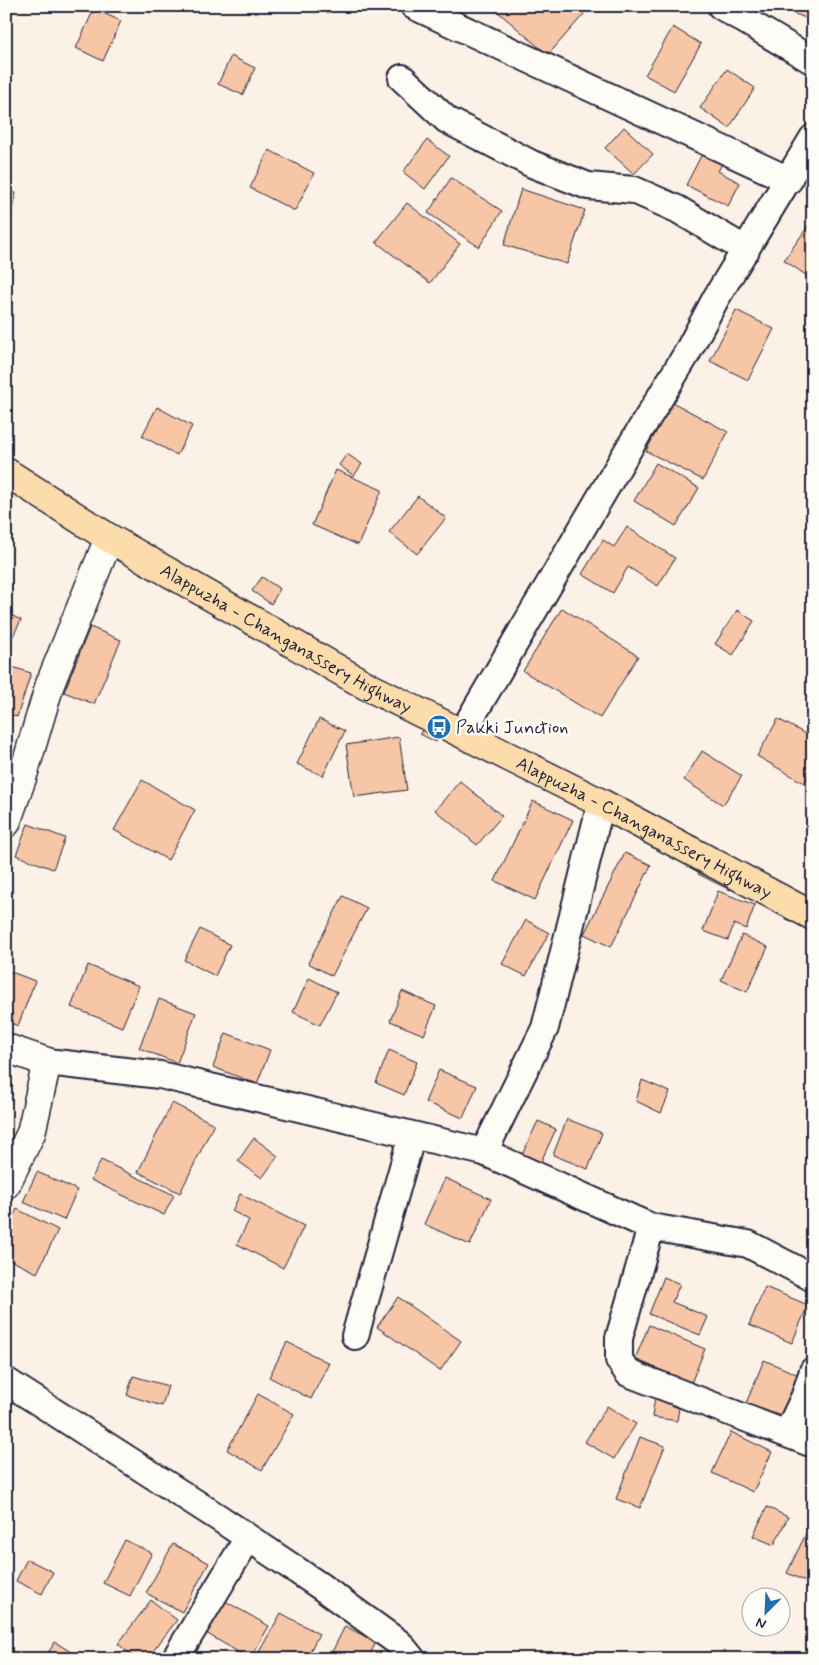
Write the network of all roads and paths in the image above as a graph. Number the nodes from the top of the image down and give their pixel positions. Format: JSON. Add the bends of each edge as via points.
{"nodes":[{"id":1,"x":414,"y":6,"type":"edge"},
{"id":2,"x":721,"y":6,"type":"edge"},
{"id":3,"x":813,"y":61,"type":"edge"},
{"id":4,"x":402,"y":78,"type":"dead end"},
{"id":5,"x":813,"y":138,"type":"edge"},
{"id":6,"x":789,"y":180,"type":"junction"},
{"id":7,"x":746,"y":250,"type":"junction"},
{"id":8,"x":6,"y":472,"type":"edge"},
{"id":9,"x":109,"y":538,"type":"junction"},
{"id":10,"x":462,"y":733,"type":"junction"},
{"id":11,"x":602,"y":803,"type":"junction"},
{"id":12,"x":6,"y":823,"type":"edge"},
{"id":13,"x":813,"y":916,"type":"edge"},
{"id":14,"x":6,"y":1048,"type":"edge"},
{"id":15,"x":46,"y":1062,"type":"junction"},
{"id":16,"x":412,"y":1135,"type":"junction"},
{"id":17,"x":484,"y":1152,"type":"junction"},
{"id":18,"x":6,"y":1184,"type":"edge"},
{"id":19,"x":651,"y":1227,"type":"junction"},
{"id":20,"x":813,"y":1278,"type":"edge"},
{"id":21,"x":355,"y":1336,"type":"dead end"},
{"id":22,"x":813,"y":1370,"type":"edge"},
{"id":23,"x":6,"y":1381,"type":"edge"},
{"id":24,"x":787,"y":1434,"type":"junction"},
{"id":25,"x":813,"y":1444,"type":"edge"},
{"id":26,"x":248,"y":1538,"type":"junction"},
{"id":27,"x":175,"y":1659,"type":"edge"},
{"id":28,"x":412,"y":1659,"type":"edge"}],
"edges":[{"from":1,"to":6,"type":"street"},
{"from":2,"to":3,"type":"street"},
{"from":4,"to":7,"type":"street","via":[[446,120],[532,164],[588,186],[634,190],[677,209]]},
{"from":5,"to":6,"type":"street"},
{"from":6,"to":7,"type":"street"},
{"from":7,"to":10,"type":"street"},
{"from":8,"to":9,"type":"main road","name":"Alappuzha - Changanassery Highway"},
{"from":9,"to":10,"type":"main road","name":"Alappuzha - Changanassery Highway","via":[[367,686]]},
{"from":9,"to":12,"type":"street","via":[[50,684]]},
{"from":10,"to":11,"type":"main road","name":"Alappuzha - Changanassery Highway"},
{"from":11,"to":13,"type":"main road","name":"Alappuzha - Changanassery Highway"},
{"from":11,"to":17,"type":"street","via":[[545,1028]]},
{"from":14,"to":15,"type":"street"},
{"from":15,"to":16,"type":"street","via":[[160,1075]]},
{"from":15,"to":18,"type":"street","via":[[31,1133]]},
{"from":16,"to":17,"type":"street"},
{"from":16,"to":21,"type":"street"},
{"from":17,"to":19,"type":"street"},
{"from":19,"to":20,"type":"street","via":[[748,1244]]},
{"from":19,"to":24,"type":"street","via":[[619,1338],[619,1360],[628,1373]]},
{"from":22,"to":24,"type":"street"},
{"from":23,"to":26,"type":"street"},
{"from":24,"to":25,"type":"street"},
{"from":26,"to":27,"type":"street"},
{"from":26,"to":28,"type":"street","via":[[399,1643]]}]}
